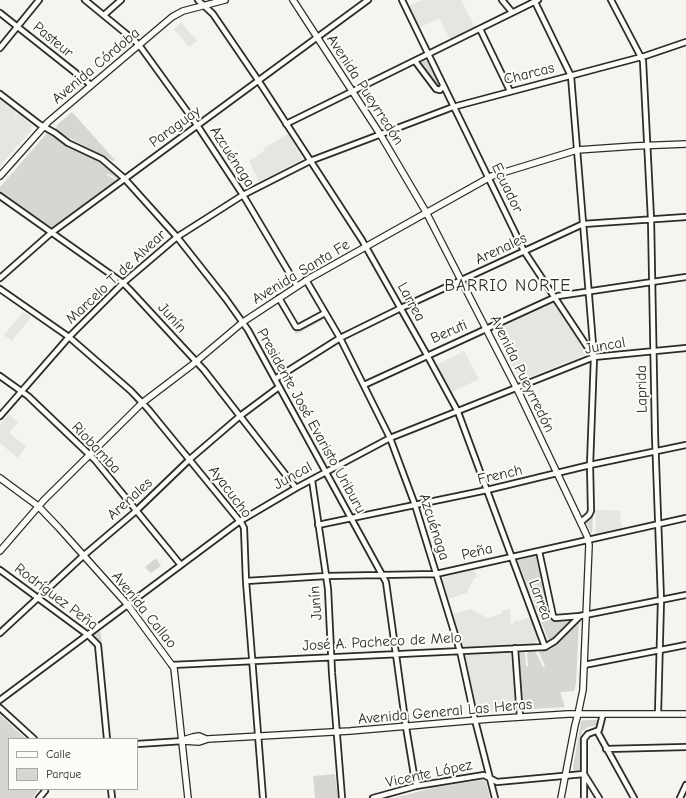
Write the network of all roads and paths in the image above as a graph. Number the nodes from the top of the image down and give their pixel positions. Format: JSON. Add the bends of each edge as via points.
{"nodes":[{"id":1,"x":39,"y":0,"type":"edge"},
{"id":2,"x":85,"y":0,"type":"edge"},
{"id":3,"x":121,"y":0,"type":"edge"},
{"id":4,"x":198,"y":0,"type":"edge"},
{"id":5,"x":225,"y":0,"type":"edge"},
{"id":6,"x":293,"y":0,"type":"edge"},
{"id":7,"x":368,"y":0,"type":"edge"},
{"id":8,"x":402,"y":0,"type":"edge"},
{"id":9,"x":502,"y":0,"type":"edge"},
{"id":10,"x":536,"y":0,"type":"edge"},
{"id":11,"x":611,"y":0,"type":"edge"},
{"id":12,"x":205,"y":5,"type":"junction"},
{"id":13,"x":512,"y":12,"type":"junction"},
{"id":14,"x":0,"y":13,"type":"edge"},
{"id":15,"x":104,"y":15,"type":"junction"},
{"id":16,"x":17,"y":27,"type":"junction"},
{"id":17,"x":480,"y":29,"type":"junction"},
{"id":18,"x":317,"y":37,"type":"junction"},
{"id":19,"x":686,"y":42,"type":"edge"},
{"id":20,"x":139,"y":45,"type":"junction"},
{"id":21,"x":0,"y":48,"type":"edge"},
{"id":22,"x":428,"y":55,"type":"junction"},
{"id":23,"x":641,"y":57,"type":"junction"},
{"id":24,"x":415,"y":62,"type":"junction"},
{"id":25,"x":571,"y":76,"type":"junction"},
{"id":26,"x":258,"y":80,"type":"junction"},
{"id":27,"x":91,"y":85,"type":"junction"},
{"id":28,"x":443,"y":86,"type":"junction"},
{"id":29,"x":510,"y":91,"type":"junction"},
{"id":30,"x":353,"y":92,"type":"junction"},
{"id":31,"x":0,"y":94,"type":"edge"},
{"id":32,"x":453,"y":106,"type":"junction"},
{"id":33,"x":286,"y":124,"type":"junction"},
{"id":34,"x":197,"y":125,"type":"junction"},
{"id":35,"x":43,"y":127,"type":"junction"},
{"id":36,"x":380,"y":134,"type":"junction"},
{"id":37,"x":686,"y":144,"type":"edge"},
{"id":38,"x":648,"y":145,"type":"junction"},
{"id":39,"x":577,"y":150,"type":"junction"},
{"id":40,"x":310,"y":161,"type":"junction"},
{"id":41,"x":0,"y":176,"type":"edge"},
{"id":42,"x":124,"y":178,"type":"junction"},
{"id":43,"x":488,"y":178,"type":"junction"},
{"id":44,"x":0,"y":196,"type":"edge"},
{"id":45,"x":243,"y":196,"type":"junction"},
{"id":46,"x":426,"y":212,"type":"junction"},
{"id":47,"x":686,"y":217,"type":"edge"},
{"id":48,"x":651,"y":219,"type":"junction"},
{"id":49,"x":583,"y":224,"type":"junction"},
{"id":50,"x":51,"y":233,"type":"junction"},
{"id":51,"x":177,"y":237,"type":"junction"},
{"id":52,"x":366,"y":246,"type":"junction"},
{"id":53,"x":524,"y":251,"type":"junction"},
{"id":54,"x":686,"y":277,"type":"edge"},
{"id":55,"x":0,"y":278,"type":"edge"},
{"id":56,"x":306,"y":280,"type":"junction"},
{"id":57,"x":462,"y":280,"type":"junction"},
{"id":58,"x":653,"y":282,"type":"junction"},
{"id":59,"x":123,"y":283,"type":"junction"},
{"id":60,"x":297,"y":286,"type":"junction"},
{"id":61,"x":0,"y":289,"type":"edge"},
{"id":62,"x":588,"y":291,"type":"junction"},
{"id":63,"x":554,"y":297,"type":"junction"},
{"id":64,"x":279,"y":298,"type":"junction"},
{"id":65,"x":401,"y":308,"type":"junction"},
{"id":66,"x":325,"y":314,"type":"junction"},
{"id":67,"x":243,"y":322,"type":"junction"},
{"id":68,"x":487,"y":329,"type":"junction"},
{"id":69,"x":69,"y":337,"type":"junction"},
{"id":70,"x":340,"y":338,"type":"junction"},
{"id":71,"x":592,"y":339,"type":"junction"},
{"id":72,"x":582,"y":341,"type":"junction"},
{"id":73,"x":686,"y":348,"type":"edge"},
{"id":74,"x":653,"y":352,"type":"junction"},
{"id":75,"x":427,"y":355,"type":"junction"},
{"id":76,"x":594,"y":357,"type":"junction"},
{"id":77,"x":196,"y":361,"type":"junction"},
{"id":78,"x":0,"y":376,"type":"edge"},
{"id":79,"x":275,"y":380,"type":"junction"},
{"id":80,"x":364,"y":385,"type":"junction"},
{"id":81,"x":279,"y":387,"type":"junction"},
{"id":82,"x":516,"y":388,"type":"junction"},
{"id":83,"x":22,"y":391,"type":"junction"},
{"id":84,"x":142,"y":403,"type":"junction"},
{"id":85,"x":458,"y":412,"type":"junction"},
{"id":86,"x":0,"y":416,"type":"edge"},
{"id":87,"x":240,"y":416,"type":"junction"},
{"id":88,"x":390,"y":438,"type":"junction"},
{"id":89,"x":686,"y":444,"type":"edge"},
{"id":90,"x":655,"y":452,"type":"junction"},
{"id":91,"x":89,"y":455,"type":"junction"},
{"id":92,"x":190,"y":459,"type":"junction"},
{"id":93,"x":590,"y":465,"type":"junction"},
{"id":94,"x":326,"y":472,"type":"junction"},
{"id":95,"x":558,"y":474,"type":"junction"},
{"id":96,"x":0,"y":478,"type":"edge"},
{"id":97,"x":312,"y":480,"type":"junction"},
{"id":98,"x":296,"y":488,"type":"junction"},
{"id":99,"x":487,"y":490,"type":"junction"},
{"id":100,"x":415,"y":505,"type":"junction"},
{"id":101,"x":38,"y":506,"type":"junction"},
{"id":102,"x":136,"y":511,"type":"junction"},
{"id":103,"x":686,"y":518,"type":"edge"},
{"id":104,"x":352,"y":519,"type":"junction"},
{"id":105,"x":240,"y":521,"type":"junction"},
{"id":106,"x":581,"y":522,"type":"junction"},
{"id":107,"x":318,"y":525,"type":"junction"},
{"id":108,"x":657,"y":525,"type":"junction"},
{"id":109,"x":589,"y":541,"type":"junction"},
{"id":110,"x":539,"y":550,"type":"junction"},
{"id":111,"x":0,"y":551,"type":"edge"},
{"id":112,"x":83,"y":556,"type":"junction"},
{"id":113,"x":511,"y":556,"type":"junction"},
{"id":114,"x":180,"y":564,"type":"junction"},
{"id":115,"x":0,"y":570,"type":"edge"},
{"id":116,"x":436,"y":574,"type":"junction"},
{"id":117,"x":326,"y":576,"type":"junction"},
{"id":118,"x":383,"y":576,"type":"junction"},
{"id":119,"x":246,"y":581,"type":"junction"},
{"id":120,"x":686,"y":595,"type":"edge"},
{"id":121,"x":38,"y":598,"type":"junction"},
{"id":122,"x":661,"y":600,"type":"junction"},
{"id":123,"x":127,"y":604,"type":"junction"},
{"id":124,"x":583,"y":615,"type":"junction"},
{"id":125,"x":0,"y":633,"type":"edge"},
{"id":126,"x":88,"y":635,"type":"junction"},
{"id":127,"x":686,"y":645,"type":"edge"},
{"id":128,"x":545,"y":647,"type":"junction"},
{"id":129,"x":515,"y":648,"type":"junction"},
{"id":130,"x":659,"y":650,"type":"junction"},
{"id":131,"x":460,"y":651,"type":"junction"},
{"id":132,"x":396,"y":655,"type":"junction"},
{"id":133,"x":332,"y":657,"type":"junction"},
{"id":134,"x":253,"y":661,"type":"junction"},
{"id":135,"x":172,"y":665,"type":"junction"},
{"id":136,"x":584,"y":665,"type":"junction"},
{"id":137,"x":0,"y":700,"type":"edge"},
{"id":138,"x":0,"y":708,"type":"edge"},
{"id":139,"x":578,"y":714,"type":"junction"},
{"id":140,"x":603,"y":714,"type":"junction"},
{"id":141,"x":658,"y":714,"type":"junction"},
{"id":142,"x":686,"y":714,"type":"edge"},
{"id":143,"x":520,"y":717,"type":"junction"},
{"id":144,"x":475,"y":720,"type":"junction"},
{"id":145,"x":406,"y":727,"type":"junction"},
{"id":146,"x":336,"y":732,"type":"junction"},
{"id":147,"x":597,"y":732,"type":"junction"},
{"id":148,"x":259,"y":736,"type":"junction"},
{"id":149,"x":33,"y":738,"type":"edge"},
{"id":150,"x":107,"y":738,"type":"edge"},
{"id":151,"x":182,"y":741,"type":"junction"},
{"id":152,"x":138,"y":744,"type":"edge"},
{"id":153,"x":686,"y":747,"type":"edge"},
{"id":154,"x":606,"y":749,"type":"junction"},
{"id":155,"x":584,"y":774,"type":"junction"},
{"id":156,"x":565,"y":776,"type":"junction"},
{"id":157,"x":490,"y":777,"type":"junction"},
{"id":158,"x":686,"y":785,"type":"edge"},
{"id":159,"x":416,"y":786,"type":"junction"},
{"id":160,"x":45,"y":790,"type":"edge"},
{"id":161,"x":39,"y":798,"type":"edge"},
{"id":162,"x":45,"y":798,"type":"edge"},
{"id":163,"x":188,"y":798,"type":"edge"},
{"id":164,"x":263,"y":798,"type":"edge"},
{"id":165,"x":342,"y":798,"type":"edge"},
{"id":166,"x":373,"y":798,"type":"edge"},
{"id":167,"x":495,"y":798,"type":"edge"},
{"id":168,"x":561,"y":798,"type":"edge"},
{"id":169,"x":584,"y":798,"type":"edge"},
{"id":170,"x":599,"y":798,"type":"edge"},
{"id":171,"x":634,"y":798,"type":"edge"},
{"id":172,"x":680,"y":798,"type":"edge"}],
"edges":[{"from":1,"to":16,"type":"street"},
{"from":2,"to":15,"type":"street","name":"Azcuénaga"},
{"from":3,"to":15,"type":"street"},
{"from":4,"to":12,"type":"street","name":"Larrea"},
{"from":5,"to":12,"type":"main road","name":"Avenida Córdoba"},
{"from":6,"to":18,"type":"main road","name":"Avenida Pueyrredón"},
{"from":7,"to":18,"type":"street","name":"Paraguay"},
{"from":8,"to":22,"type":"street","name":"Ecuador"},
{"from":9,"to":13,"type":"street"},
{"from":10,"to":13,"type":"street"},
{"from":10,"to":25,"type":"street"},
{"from":11,"to":23,"type":"street","name":"Laprida"},
{"from":12,"to":20,"type":"main road","name":"Avenida Córdoba","via":[[175,15]]},
{"from":12,"to":26,"type":"street","name":"Larrea"},
{"from":13,"to":17,"type":"street"},
{"from":14,"to":16,"type":"street","name":"Pasteur"},
{"from":15,"to":20,"type":"street","name":"Azcuénaga"},
{"from":16,"to":21,"type":"street"},
{"from":16,"to":27,"type":"street","name":"Pasteur"},
{"from":17,"to":22,"type":"street"},
{"from":17,"to":29,"type":"street"},
{"from":18,"to":26,"type":"street","name":"Paraguay"},
{"from":18,"to":30,"type":"main road","name":"Avenida Pueyrredón"},
{"from":19,"to":23,"type":"street","name":"Charcas"},
{"from":20,"to":27,"type":"main road","name":"Avenida Córdoba"},
{"from":20,"to":34,"type":"street","name":"Azcuénaga"},
{"from":22,"to":24,"type":"street"},
{"from":22,"to":28,"type":"street","name":"Ecuador"},
{"from":23,"to":25,"type":"street","name":"Charcas"},
{"from":23,"to":38,"type":"street","name":"Laprida"},
{"from":24,"to":28,"type":"street","via":[[436,89],[440,90]]},
{"from":24,"to":30,"type":"street"},
{"from":25,"to":29,"type":"street","name":"Charcas"},
{"from":25,"to":39,"type":"street"},
{"from":26,"to":33,"type":"street","name":"Larrea"},
{"from":26,"to":34,"type":"street","name":"Paraguay"},
{"from":27,"to":35,"type":"main road","name":"Avenida Córdoba"},
{"from":28,"to":32,"type":"street","name":"Ecuador"},
{"from":29,"to":32,"type":"street","name":"Charcas"},
{"from":30,"to":33,"type":"street"},
{"from":30,"to":36,"type":"main road","name":"Avenida Pueyrredón"},
{"from":31,"to":35,"type":"street","name":"Presidente José Evaristo Uriburu"},
{"from":32,"to":36,"type":"street","name":"Charcas"},
{"from":32,"to":43,"type":"street","name":"Ecuador"},
{"from":33,"to":40,"type":"street","name":"Larrea"},
{"from":34,"to":42,"type":"street","name":"Paraguay"},
{"from":34,"to":45,"type":"street","name":"Azcuénaga"},
{"from":35,"to":41,"type":"main road","name":"Avenida Córdoba"},
{"from":35,"to":42,"type":"street","name":"Presidente José Evaristo Uriburu","via":[[71,145],[98,156]]},
{"from":36,"to":40,"type":"street","name":"Marcelo T. de Alvear"},
{"from":36,"to":46,"type":"main road","name":"Avenida Pueyrredón"},
{"from":37,"to":38,"type":"main road","name":"Avenida Santa Fe"},
{"from":38,"to":39,"type":"main road","name":"Avenida Santa Fe"},
{"from":38,"to":48,"type":"street","name":"Laprida"},
{"from":39,"to":43,"type":"main road","name":"Avenida Santa Fe"},
{"from":39,"to":49,"type":"street"},
{"from":40,"to":45,"type":"street","name":"Marcelo T. de Alvear"},
{"from":40,"to":52,"type":"street","name":"Larrea"},
{"from":42,"to":50,"type":"street","name":"Paraguay"},
{"from":42,"to":51,"type":"street","name":"Presidente José Evaristo Uriburu"},
{"from":43,"to":46,"type":"main road","name":"Avenida Santa Fe"},
{"from":43,"to":53,"type":"street","name":"Ecuador"},
{"from":44,"to":50,"type":"street","name":"Junín"},
{"from":45,"to":51,"type":"street","name":"Marcelo T. de Alvear"},
{"from":45,"to":60,"type":"street","name":"Azcuénaga"},
{"from":46,"to":52,"type":"main road","name":"Avenida Santa Fe"},
{"from":46,"to":57,"type":"main road","name":"Avenida Pueyrredón"},
{"from":47,"to":48,"type":"street","name":"Arenales"},
{"from":48,"to":49,"type":"street","name":"Arenales"},
{"from":48,"to":58,"type":"street","name":"Laprida"},
{"from":49,"to":53,"type":"street","name":"Arenales"},
{"from":49,"to":62,"type":"street"},
{"from":50,"to":55,"type":"street","name":"Paraguay"},
{"from":50,"to":59,"type":"street","name":"Junín"},
{"from":51,"to":59,"type":"street","name":"Marcelo T. de Alvear"},
{"from":51,"to":67,"type":"street","name":"Presidente José Evaristo Uriburu"},
{"from":52,"to":56,"type":"main road","name":"Avenida Santa Fe"},
{"from":52,"to":65,"type":"street","name":"Larrea"},
{"from":53,"to":57,"type":"street","name":"Arenales"},
{"from":53,"to":63,"type":"street","name":"Ecuador"},
{"from":54,"to":58,"type":"street","name":"Beruti"},
{"from":56,"to":60,"type":"main road","name":"Avenida Santa Fe"},
{"from":56,"to":66,"type":"street","name":"Azcuénaga"},
{"from":57,"to":65,"type":"street","name":"Arenales"},
{"from":57,"to":68,"type":"main road","name":"Avenida Pueyrredón"},
{"from":58,"to":62,"type":"street","name":"Beruti"},
{"from":58,"to":74,"type":"street","name":"Laprida"},
{"from":59,"to":69,"type":"street","name":"Marcelo T. de Alvear"},
{"from":59,"to":77,"type":"street","name":"Junín"},
{"from":60,"to":64,"type":"main road","name":"Avenida Santa Fe"},
{"from":61,"to":69,"type":"street","name":"Ayacucho"},
{"from":62,"to":63,"type":"street","name":"Beruti"},
{"from":62,"to":71,"type":"street"},
{"from":63,"to":68,"type":"street","name":"Beruti"},
{"from":63,"to":72,"type":"street","name":"Ecuador"},
{"from":64,"to":66,"type":"street","via":[[296,327]]},
{"from":64,"to":67,"type":"main road","name":"Avenida Santa Fe"},
{"from":65,"to":70,"type":"street","name":"Arenales"},
{"from":65,"to":75,"type":"street","name":"Larrea"},
{"from":66,"to":70,"type":"street","name":"Azcuénaga"},
{"from":67,"to":77,"type":"main road","name":"Avenida Santa Fe"},
{"from":67,"to":79,"type":"street","name":"Presidente José Evaristo Uriburu"},
{"from":68,"to":75,"type":"street","name":"Beruti"},
{"from":68,"to":82,"type":"main road","name":"Avenida Pueyrredón"},
{"from":69,"to":83,"type":"street","name":"Marcelo T. de Alvear"},
{"from":69,"to":84,"type":"street","name":"Ayacucho"},
{"from":70,"to":79,"type":"street","name":"Arenales"},
{"from":70,"to":80,"type":"street","name":"Azcuénaga"},
{"from":71,"to":72,"type":"street","via":[[589,343]]},
{"from":71,"to":76,"type":"street"},
{"from":72,"to":76,"type":"street","name":"Ecuador"},
{"from":73,"to":74,"type":"street","name":"Juncal"},
{"from":74,"to":76,"type":"street","name":"Juncal"},
{"from":74,"to":90,"type":"street","name":"Laprida"},
{"from":75,"to":80,"type":"street","name":"Beruti"},
{"from":75,"to":85,"type":"street","name":"Larrea"},
{"from":76,"to":82,"type":"street","name":"Juncal"},
{"from":76,"to":93,"type":"street"},
{"from":77,"to":84,"type":"main road","name":"Avenida Santa Fe"},
{"from":77,"to":87,"type":"street","name":"Junín"},
{"from":78,"to":83,"type":"street","name":"Riobamba"},
{"from":79,"to":81,"type":"street","name":"Presidente José Evaristo Uriburu"},
{"from":80,"to":88,"type":"street","name":"Azcuénaga"},
{"from":81,"to":87,"type":"street","name":"Arenales"},
{"from":81,"to":94,"type":"street","name":"Presidente José Evaristo Uriburu"},
{"from":82,"to":85,"type":"street","name":"Juncal"},
{"from":82,"to":95,"type":"main road","name":"Avenida Pueyrredón"},
{"from":83,"to":86,"type":"street","name":"Marcelo T. de Alvear"},
{"from":83,"to":91,"type":"street","name":"Riobamba"},
{"from":84,"to":91,"type":"main road","name":"Avenida Santa Fe"},
{"from":84,"to":92,"type":"street","name":"Ayacucho"},
{"from":85,"to":88,"type":"street","name":"Juncal"},
{"from":85,"to":99,"type":"street","name":"Larrea"},
{"from":87,"to":92,"type":"street","name":"Arenales"},
{"from":87,"to":98,"type":"street","name":"Junín"},
{"from":88,"to":94,"type":"street","name":"Juncal"},
{"from":88,"to":100,"type":"street","name":"Azcuénaga"},
{"from":89,"to":90,"type":"street","name":"French"},
{"from":90,"to":93,"type":"street","name":"French"},
{"from":90,"to":108,"type":"street","name":"Laprida"},
{"from":91,"to":101,"type":"main road","name":"Avenida Santa Fe"},
{"from":91,"to":102,"type":"street","name":"Riobamba"},
{"from":92,"to":102,"type":"street","name":"Arenales"},
{"from":92,"to":105,"type":"street","name":"Ayacucho"},
{"from":93,"to":95,"type":"street","name":"French"},
{"from":93,"to":106,"type":"street","via":[[591,511]]},
{"from":94,"to":97,"type":"street","name":"Juncal"},
{"from":94,"to":104,"type":"street","name":"Presidente José Evaristo Uriburu"},
{"from":95,"to":99,"type":"street","name":"French"},
{"from":95,"to":106,"type":"main road","name":"Avenida Pueyrredón"},
{"from":96,"to":101,"type":"main road","name":"Avenida Callao"},
{"from":97,"to":98,"type":"street","name":"Juncal"},
{"from":97,"to":107,"type":"street","name":"Junín"},
{"from":98,"to":105,"type":"street","name":"Juncal"},
{"from":99,"to":100,"type":"street","name":"French"},
{"from":99,"to":113,"type":"street","name":"Larrea"},
{"from":100,"to":104,"type":"street","name":"French"},
{"from":100,"to":116,"type":"street","name":"Azcuénaga"},
{"from":101,"to":111,"type":"main road","name":"Avenida Santa Fe"},
{"from":101,"to":112,"type":"main road","name":"Avenida Callao"},
{"from":102,"to":112,"type":"street","name":"Arenales"},
{"from":102,"to":114,"type":"street","name":"Riobamba"},
{"from":103,"to":108,"type":"street","name":"Peña"},
{"from":104,"to":107,"type":"street","name":"French"},
{"from":104,"to":118,"type":"street","name":"Presidente José Evaristo Uriburu"},
{"from":105,"to":114,"type":"street","name":"Juncal"},
{"from":105,"to":119,"type":"street","name":"Ayacucho","via":[[244,528]]},
{"from":106,"to":109,"type":"main road","name":"Avenida Pueyrredón"},
{"from":107,"to":117,"type":"street","name":"Junín"},
{"from":108,"to":109,"type":"street","name":"Peña"},
{"from":108,"to":122,"type":"street","name":"Laprida"},
{"from":109,"to":110,"type":"street","name":"Peña"},
{"from":109,"to":124,"type":"main road","name":"Avenida Pueyrredón"},
{"from":110,"to":113,"type":"street","name":"Peña"},
{"from":110,"to":124,"type":"street","via":[[554,617]]},
{"from":112,"to":121,"type":"street","name":"Arenales"},
{"from":112,"to":123,"type":"main road","name":"Avenida Callao"},
{"from":113,"to":116,"type":"street","name":"Peña"},
{"from":113,"to":128,"type":"street","name":"Larrea"},
{"from":114,"to":123,"type":"street","name":"Juncal"},
{"from":115,"to":121,"type":"street","name":"Rodríguez Peña"},
{"from":116,"to":118,"type":"street","name":"Peña"},
{"from":116,"to":131,"type":"street","name":"Azcuénaga"},
{"from":117,"to":118,"type":"street","name":"Peña"},
{"from":117,"to":119,"type":"street","name":"Peña"},
{"from":117,"to":133,"type":"street","name":"Junín"},
{"from":118,"to":132,"type":"street","name":"Presidente José Evaristo Uriburu"},
{"from":119,"to":134,"type":"street","name":"Ayacucho"},
{"from":120,"to":122,"type":"street"},
{"from":121,"to":125,"type":"street","name":"Arenales"},
{"from":121,"to":126,"type":"street","name":"Rodríguez Peña"},
{"from":122,"to":124,"type":"street"},
{"from":122,"to":130,"type":"street","name":"Laprida"},
{"from":123,"to":126,"type":"street","name":"Juncal"},
{"from":123,"to":135,"type":"main road","name":"Avenida Callao"},
{"from":124,"to":128,"type":"street"},
{"from":124,"to":136,"type":"main road","name":"Avenida Pueyrredón"},
{"from":126,"to":137,"type":"street","name":"Juncal"},
{"from":126,"to":150,"type":"street","name":"Rodríguez Peña","via":[[99,649]]},
{"from":127,"to":130,"type":"street"},
{"from":128,"to":129,"type":"street","name":"José A. Pacheco de Melo"},
{"from":129,"to":131,"type":"street","name":"José A. Pacheco de Melo"},
{"from":129,"to":143,"type":"street"},
{"from":130,"to":136,"type":"street"},
{"from":130,"to":141,"type":"street","name":"Laprida"},
{"from":131,"to":132,"type":"street","name":"José A. Pacheco de Melo"},
{"from":131,"to":144,"type":"street","name":"Azcuénaga"},
{"from":132,"to":133,"type":"street","name":"José A. Pacheco de Melo"},
{"from":132,"to":145,"type":"street","name":"Presidente José Evaristo Uriburu"},
{"from":133,"to":134,"type":"street","name":"José A. Pacheco de Melo"},
{"from":133,"to":146,"type":"street","name":"Junín"},
{"from":134,"to":135,"type":"street","name":"José A. Pacheco de Melo"},
{"from":134,"to":148,"type":"street","name":"Ayacucho"},
{"from":135,"to":151,"type":"main road","name":"Avenida Callao","via":[[176,673]]},
{"from":136,"to":139,"type":"main road","name":"Avenida Pueyrredón","via":[[583,690]]},
{"from":138,"to":149,"type":"street"},
{"from":139,"to":140,"type":"main road","name":"Avenida General Las Heras"},
{"from":139,"to":143,"type":"main road","name":"Avenida General Las Heras"},
{"from":139,"to":156,"type":"main road","name":"Avenida Pueyrredón"},
{"from":140,"to":141,"type":"main road","name":"Avenida General Las Heras"},
{"from":140,"to":147,"type":"street","via":[[601,728]]},
{"from":141,"to":142,"type":"main road","name":"Avenida General Las Heras"},
{"from":143,"to":144,"type":"main road","name":"Avenida General Las Heras"},
{"from":144,"to":145,"type":"main road","name":"Avenida General Las Heras"},
{"from":144,"to":157,"type":"street","name":"Azcuénaga"},
{"from":145,"to":146,"type":"main road","name":"Avenida General Las Heras"},
{"from":145,"to":159,"type":"street","name":"Presidente José Evaristo Uriburu"},
{"from":146,"to":148,"type":"main road","name":"Avenida General Las Heras"},
{"from":146,"to":165,"type":"street","name":"Junín"},
{"from":147,"to":154,"type":"street"},
{"from":147,"to":155,"type":"street","via":[[588,734],[584,739]]},
{"from":148,"to":151,"type":"main road","name":"Avenida General Las Heras","via":[[206,739],[199,742]]},
{"from":148,"to":164,"type":"street","name":"Ayacucho"},
{"from":151,"to":152,"type":"street"},
{"from":151,"to":163,"type":"main road","name":"Avenida Callao"},
{"from":153,"to":154,"type":"street"},
{"from":154,"to":171,"type":"street"},
{"from":155,"to":156,"type":"street","name":"Vicente López"},
{"from":155,"to":169,"type":"street"},
{"from":155,"to":170,"type":"street"},
{"from":156,"to":157,"type":"street","name":"Vicente López","via":[[497,782]]},
{"from":156,"to":168,"type":"main road","name":"Avenida Pueyrredón"},
{"from":157,"to":159,"type":"street","name":"Vicente López","via":[[484,775]]},
{"from":157,"to":167,"type":"street","name":"Azcuénaga"},
{"from":158,"to":172,"type":"street"},
{"from":159,"to":166,"type":"street","name":"Vicente López"},
{"from":160,"to":161,"type":"street"},
{"from":160,"to":162,"type":"street"}]}
